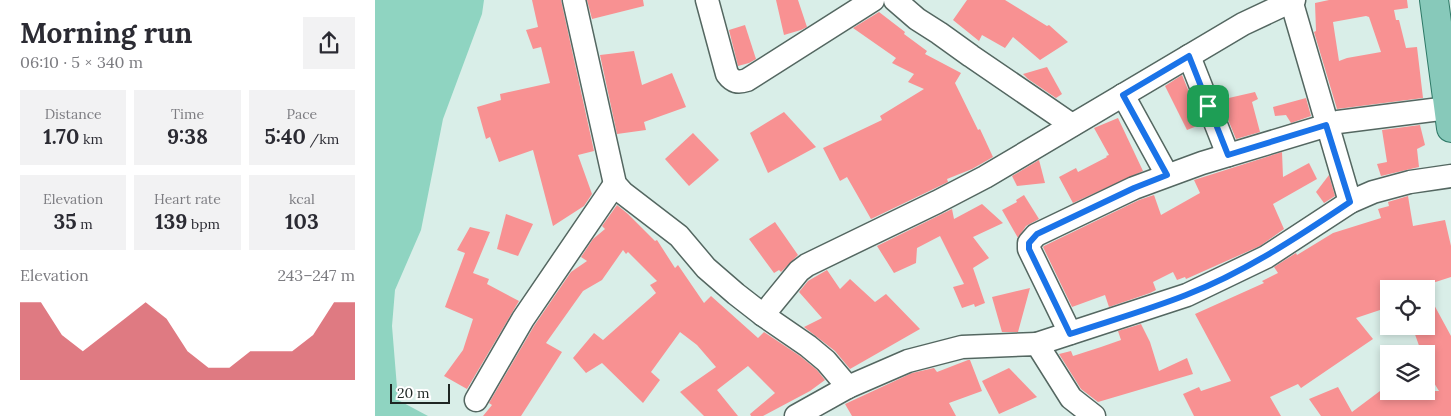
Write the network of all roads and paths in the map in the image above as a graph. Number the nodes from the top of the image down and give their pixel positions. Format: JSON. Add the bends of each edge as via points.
{"nodes":[{"id":1,"x":574,"y":0,"type":"edge"},
{"id":2,"x":707,"y":0,"type":"edge"},
{"id":3,"x":873,"y":0,"type":"edge"},
{"id":4,"x":895,"y":0,"type":"edge"},
{"id":5,"x":1292,"y":0,"type":"edge"},
{"id":6,"x":1434,"y":0,"type":"edge"},
{"id":7,"x":1189,"y":56,"type":"junction"},
{"id":8,"x":1447,"y":78,"type":"edge"},
{"id":9,"x":1123,"y":95,"type":"junction"},
{"id":10,"x":1450,"y":118,"type":"edge"},
{"id":11,"x":1071,"y":125,"type":"junction"},
{"id":12,"x":1326,"y":125,"type":"junction"},
{"id":13,"x":1228,"y":155,"type":"junction"},
{"id":14,"x":1167,"y":175,"type":"junction"},
{"id":15,"x":1451,"y":176,"type":"edge"},
{"id":16,"x":615,"y":184,"type":"junction"},
{"id":17,"x":1350,"y":202,"type":"junction"},
{"id":18,"x":763,"y":315,"type":"junction"},
{"id":19,"x":1070,"y":334,"type":"junction"},
{"id":20,"x":1037,"y":344,"type":"junction"},
{"id":21,"x":847,"y":387,"type":"junction"},
{"id":22,"x":476,"y":400,"type":"dead end"},
{"id":23,"x":797,"y":416,"type":"edge"},
{"id":24,"x":1094,"y":416,"type":"edge"}],
"edges":[{"from":1,"to":16,"type":"street"},
{"from":2,"to":3,"type":"street","via":[[727,74],[739,82]]},
{"from":4,"to":11,"type":"street","via":[[917,20]]},
{"from":5,"to":7,"type":"street"},
{"from":5,"to":12,"type":"street"},
{"from":6,"to":8,"type":"main road"},
{"from":7,"to":9,"type":"street"},
{"from":7,"to":13,"type":"street"},
{"from":8,"to":10,"type":"main road"},
{"from":9,"to":11,"type":"street"},
{"from":9,"to":14,"type":"street"},
{"from":10,"to":12,"type":"street"},
{"from":11,"to":18,"type":"street","via":[[985,177],[807,265]]},
{"from":12,"to":13,"type":"street"},
{"from":12,"to":17,"type":"street"},
{"from":13,"to":14,"type":"street"},
{"from":14,"to":19,"type":"street","via":[[1037,234],[1029,243]]},
{"from":15,"to":17,"type":"street","via":[[1410,182]]},
{"from":16,"to":18,"type":"street","via":[[679,236],[706,268]]},
{"from":16,"to":22,"type":"street","via":[[523,319]]},
{"from":17,"to":19,"type":"street","via":[[1266,257],[1224,278],[1187,295]]},
{"from":18,"to":21,"type":"street","via":[[826,361]]},
{"from":19,"to":20,"type":"street"},
{"from":20,"to":21,"type":"street","via":[[962,347],[908,361]]},
{"from":20,"to":24,"type":"street","via":[[1071,398]]},
{"from":21,"to":23,"type":"street"}]}
